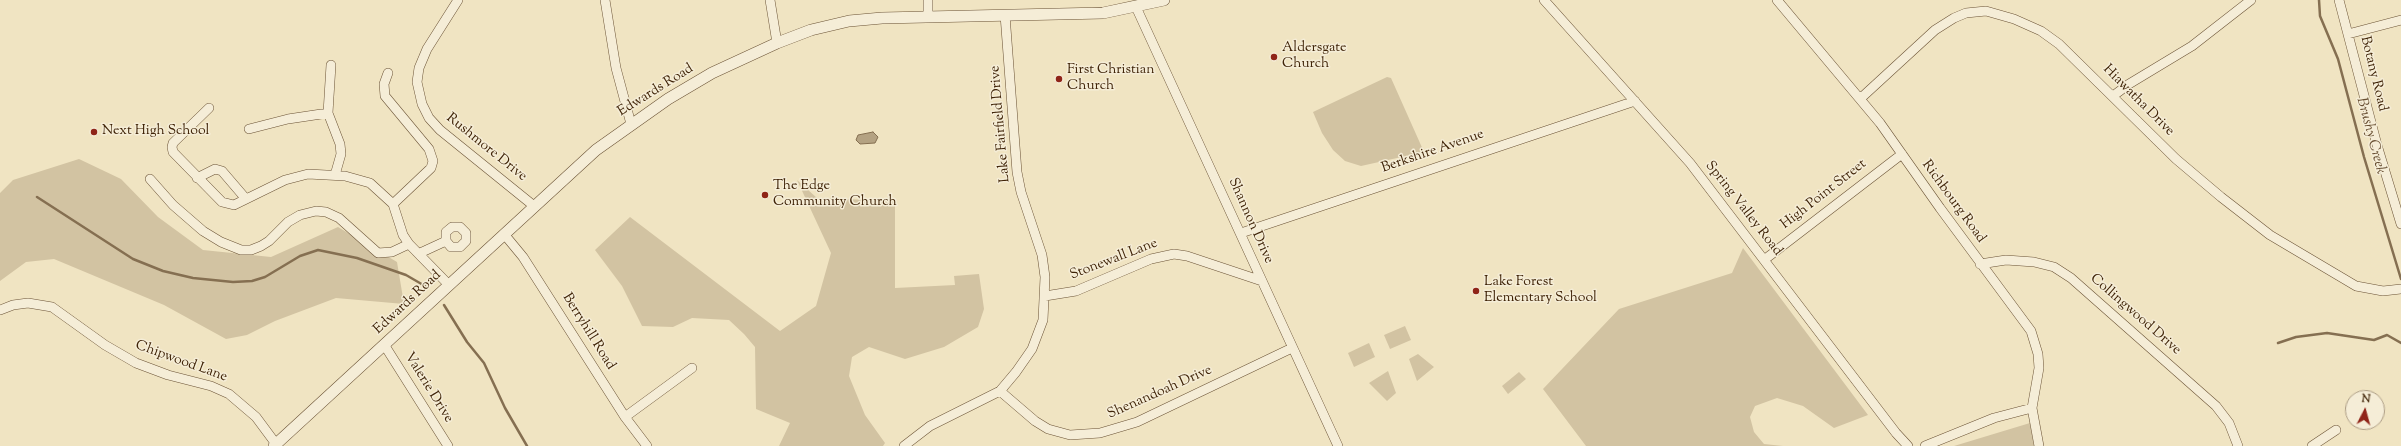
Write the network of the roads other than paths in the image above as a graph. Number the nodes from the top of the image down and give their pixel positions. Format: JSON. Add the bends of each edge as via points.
{"nodes":[{"id":1,"x":458,"y":0,"type":"edge"},
{"id":2,"x":605,"y":0,"type":"edge"},
{"id":3,"x":770,"y":0,"type":"edge"},
{"id":4,"x":928,"y":0,"type":"edge"},
{"id":5,"x":1164,"y":0,"type":"edge"},
{"id":6,"x":1544,"y":0,"type":"edge"},
{"id":7,"x":1777,"y":0,"type":"edge"},
{"id":8,"x":2251,"y":0,"type":"edge"},
{"id":9,"x":2339,"y":0,"type":"edge"},
{"id":10,"x":1136,"y":7,"type":"junction"},
{"id":11,"x":1005,"y":15,"type":"junction"},
{"id":12,"x":928,"y":17,"type":"junction"},
{"id":13,"x":2401,"y":20,"type":"edge"},
{"id":14,"x":2348,"y":34,"type":"junction"},
{"id":15,"x":777,"y":43,"type":"junction"},
{"id":16,"x":331,"y":65,"type":"dead end"},
{"id":17,"x":388,"y":73,"type":"dead end"},
{"id":18,"x":2113,"y":96,"type":"junction"},
{"id":19,"x":1861,"y":98,"type":"junction"},
{"id":20,"x":1635,"y":101,"type":"junction"},
{"id":21,"x":209,"y":108,"type":"dead end"},
{"id":22,"x":328,"y":113,"type":"junction"},
{"id":23,"x":631,"y":124,"type":"junction"},
{"id":24,"x":249,"y":129,"type":"dead end"},
{"id":25,"x":1902,"y":154,"type":"junction"},
{"id":26,"x":335,"y":175,"type":"junction"},
{"id":27,"x":197,"y":178,"type":"junction"},
{"id":28,"x":150,"y":180,"type":"dead end"},
{"id":29,"x":246,"y":199,"type":"junction"},
{"id":30,"x":393,"y":204,"type":"junction"},
{"id":31,"x":534,"y":206,"type":"junction"},
{"id":32,"x":2401,"y":224,"type":"edge"},
{"id":33,"x":1240,"y":233,"type":"junction"},
{"id":34,"x":504,"y":234,"type":"junction"},
{"id":35,"x":446,"y":241,"type":"dead end"},
{"id":36,"x":409,"y":244,"type":"junction"},
{"id":37,"x":420,"y":253,"type":"junction"},
{"id":38,"x":1764,"y":260,"type":"junction"},
{"id":39,"x":1980,"y":264,"type":"junction"},
{"id":40,"x":1262,"y":281,"type":"junction"},
{"id":41,"x":449,"y":284,"type":"junction"},
{"id":42,"x":2399,"y":290,"type":"edge"},
{"id":43,"x":1045,"y":296,"type":"junction"},
{"id":44,"x":0,"y":310,"type":"edge"},
{"id":45,"x":385,"y":346,"type":"junction"},
{"id":46,"x":1292,"y":348,"type":"junction"},
{"id":47,"x":692,"y":368,"type":"dead end"},
{"id":48,"x":1000,"y":390,"type":"junction"},
{"id":49,"x":2032,"y":408,"type":"junction"},
{"id":50,"x":625,"y":417,"type":"junction"},
{"id":51,"x":2336,"y":430,"type":"dead end"},
{"id":52,"x":275,"y":445,"type":"edge"},
{"id":53,"x":448,"y":446,"type":"edge"},
{"id":54,"x":647,"y":446,"type":"edge"},
{"id":55,"x":904,"y":446,"type":"edge"},
{"id":56,"x":1338,"y":446,"type":"edge"},
{"id":57,"x":1908,"y":446,"type":"edge"},
{"id":58,"x":1925,"y":446,"type":"edge"},
{"id":59,"x":2039,"y":446,"type":"edge"},
{"id":60,"x":2238,"y":446,"type":"edge"},
{"id":61,"x":2312,"y":446,"type":"edge"}],
"edges":[{"from":1,"to":31,"type":"street","name":"Rushmore Drive","via":[[418,68],[417,82],[422,104],[429,118],[440,130]]},
{"from":2,"to":23,"type":"street","via":[[616,68]]},
{"from":3,"to":15,"type":"street"},
{"from":4,"to":12,"type":"street"},
{"from":5,"to":10,"type":"street","name":"Edwards Road"},
{"from":6,"to":20,"type":"street","name":"Spring Valley Road"},
{"from":7,"to":19,"type":"street","name":"Richbourg Road"},
{"from":8,"to":18,"type":"street","via":[[2192,46]]},
{"from":9,"to":14,"type":"street","name":"Botany Road"},
{"from":10,"to":11,"type":"street","name":"Edwards Road","via":[[1088,14]]},
{"from":10,"to":33,"type":"street","name":"Shannon Drive"},
{"from":11,"to":12,"type":"street","name":"Edwards Road"},
{"from":11,"to":43,"type":"street","name":"Lake Fairfield Drive","via":[[1017,172],[1042,255]]},
{"from":12,"to":15,"type":"street","name":"Edwards Road","via":[[849,21],[811,30]]},
{"from":13,"to":14,"type":"street"},
{"from":14,"to":32,"type":"street","name":"Botany Road","via":[[2376,145]]},
{"from":15,"to":23,"type":"street","name":"Edwards Road","via":[[689,86]]},
{"from":16,"to":22,"type":"street"},
{"from":17,"to":30,"type":"street","via":[[384,84],[385,96],[430,149],[433,161],[431,168]]},
{"from":18,"to":19,"type":"street","name":"Hiawatha Drive","via":[[2041,31],[2014,18],[1974,11],[1939,27]]},
{"from":18,"to":42,"type":"street","name":"Hiawatha Drive","via":[[2196,177],[2270,235],[2356,286],[2370,290]]},
{"from":19,"to":25,"type":"street","name":"Richbourg Road"},
{"from":20,"to":33,"type":"street","name":"Berkshire Avenue"},
{"from":20,"to":38,"type":"street","name":"Spring Valley Road","via":[[1690,163]]},
{"from":21,"to":27,"type":"street","via":[[173,143],[172,147],[173,152]]},
{"from":22,"to":24,"type":"street","via":[[288,119]]},
{"from":22,"to":26,"type":"street","via":[[341,149]]},
{"from":23,"to":31,"type":"street","name":"Edwards Road","via":[[596,150]]},
{"from":25,"to":38,"type":"street","name":"High Point Street"},
{"from":25,"to":39,"type":"street","name":"Richbourg Road"},
{"from":26,"to":29,"type":"street","via":[[308,174],[285,180]]},
{"from":26,"to":30,"type":"street","via":[[370,183]]},
{"from":27,"to":29,"type":"street","via":[[228,205]]},
{"from":27,"to":29,"type":"street","via":[[215,169],[222,171]]},
{"from":28,"to":36,"type":"street","via":[[202,231],[241,250],[261,246],[270,241],[288,222],[300,215],[316,211],[339,218],[378,253],[392,252]]},
{"from":30,"to":36,"type":"street","via":[[403,235]]},
{"from":31,"to":34,"type":"street","name":"Edwards Road"},
{"from":33,"to":40,"type":"street","name":"Shannon Drive"},
{"from":34,"to":41,"type":"street","name":"Edwards Road"},
{"from":34,"to":50,"type":"street","name":"Berryhill Road","via":[[523,258]]},
{"from":35,"to":37,"type":"street"},
{"from":36,"to":37,"type":"street"},
{"from":37,"to":41,"type":"street"},
{"from":38,"to":57,"type":"street","name":"Spring Valley Road"},
{"from":39,"to":49,"type":"street","name":"Richbourg Road","via":[[2025,321],[2035,341],[2039,368]]},
{"from":39,"to":60,"type":"street","name":"Collingwood Drive","via":[[2006,260],[2034,262],[2054,268],[2071,278],[2216,406],[2229,423]]},
{"from":40,"to":43,"type":"street","name":"Stonewall Lane","via":[[1194,258],[1174,254],[1151,260],[1076,291]]},
{"from":40,"to":46,"type":"street","name":"Shannon Drive"},
{"from":41,"to":45,"type":"street","name":"Edwards Road"},
{"from":43,"to":48,"type":"street","name":"Lake Fairfield Drive","via":[[1043,320],[1032,349]]},
{"from":44,"to":52,"type":"street","name":"Chipwood Lane","via":[[28,303],[52,307],[105,345],[136,363],[229,394],[256,417]]},
{"from":45,"to":52,"type":"street","name":"Edwards Road"},
{"from":45,"to":53,"type":"street","name":"Valerie Drive"},
{"from":46,"to":48,"type":"street","name":"Shenandoah Drive","via":[[1137,422],[1100,433],[1070,435],[1048,429]]},
{"from":46,"to":56,"type":"street","name":"Shannon Drive"},
{"from":47,"to":50,"type":"street"},
{"from":48,"to":55,"type":"street","name":"Lake Fairfield Drive","via":[[930,426]]},
{"from":49,"to":58,"type":"street","via":[[1994,418]]},
{"from":49,"to":59,"type":"street","name":"Richbourg Road"},
{"from":50,"to":54,"type":"street","name":"Berryhill Road"},
{"from":51,"to":61,"type":"street"}]}
